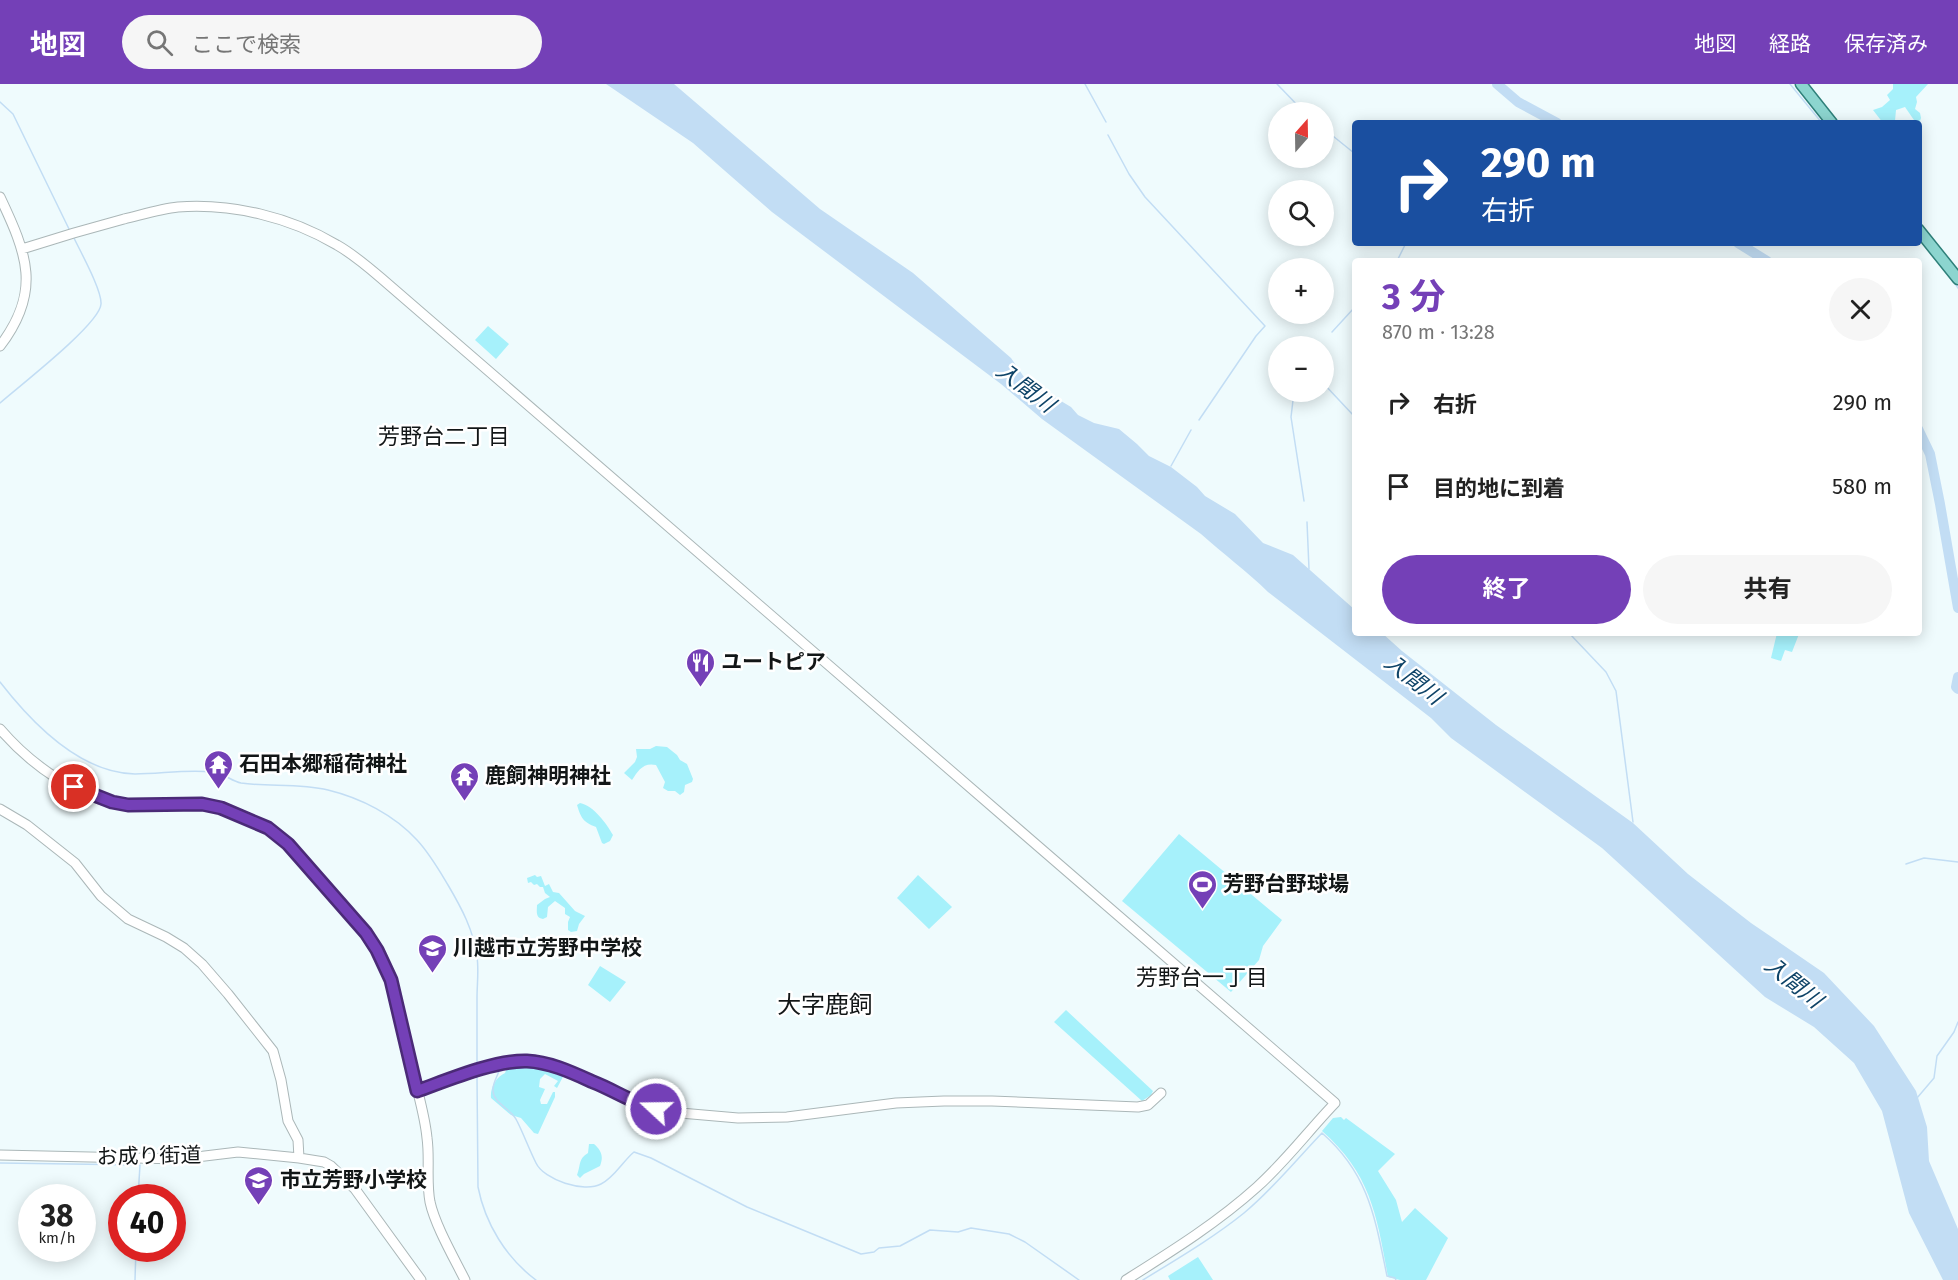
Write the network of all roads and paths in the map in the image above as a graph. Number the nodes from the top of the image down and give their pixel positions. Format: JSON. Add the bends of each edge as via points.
{"nodes":[{"id":1,"x":1801,"y":84,"type":"edge"},
{"id":2,"x":1830,"y":120,"type":"edge"},
{"id":3,"x":0,"y":197,"type":"edge"},
{"id":4,"x":1922,"y":234,"type":"edge"},
{"id":5,"x":22,"y":249,"type":"junction"},
{"id":6,"x":1958,"y":279,"type":"edge"},
{"id":7,"x":0,"y":346,"type":"edge"},
{"id":8,"x":0,"y":729,"type":"edge"},
{"id":9,"x":0,"y":809,"type":"edge"},
{"id":10,"x":417,"y":1091,"type":"junction"},
{"id":11,"x":1161,"y":1093,"type":"dead end"},
{"id":12,"x":0,"y":1155,"type":"edge"},
{"id":13,"x":299,"y":1158,"type":"junction"},
{"id":14,"x":421,"y":1280,"type":"edge"},
{"id":15,"x":465,"y":1280,"type":"edge"},
{"id":16,"x":1126,"y":1280,"type":"edge"}],
"edges":[{"from":1,"to":2,"type":"main road"},
{"from":3,"to":5,"type":"street"},
{"from":4,"to":6,"type":"main road"},
{"from":5,"to":7,"type":"street","via":[[25,295],[14,325]]},
{"from":5,"to":16,"type":"street","via":[[176,207],[237,209],[304,228],[338,246],[381,278],[1335,1102],[1236,1206]]},
{"from":8,"to":10,"type":"street","via":[[36,764],[96,797],[128,805],[182,803],[221,808],[268,828],[288,844],[377,950],[391,980]]},
{"from":9,"to":13,"type":"street","via":[[75,863],[101,896],[128,919],[166,937],[202,963],[273,1051],[288,1121],[298,1140]]},
{"from":10,"to":11,"type":"street","via":[[482,1069],[513,1062],[537,1062],[651,1108],[757,1119],[896,1103],[992,1101],[1138,1107],[1148,1106]]},
{"from":10,"to":15,"type":"street","via":[[427,1135],[430,1202]]},
{"from":12,"to":13,"type":"street","name":"お成り街道","via":[[180,1159],[237,1152]]},
{"from":13,"to":14,"type":"street","name":"お成り街道","via":[[331,1166],[355,1189]]}]}
